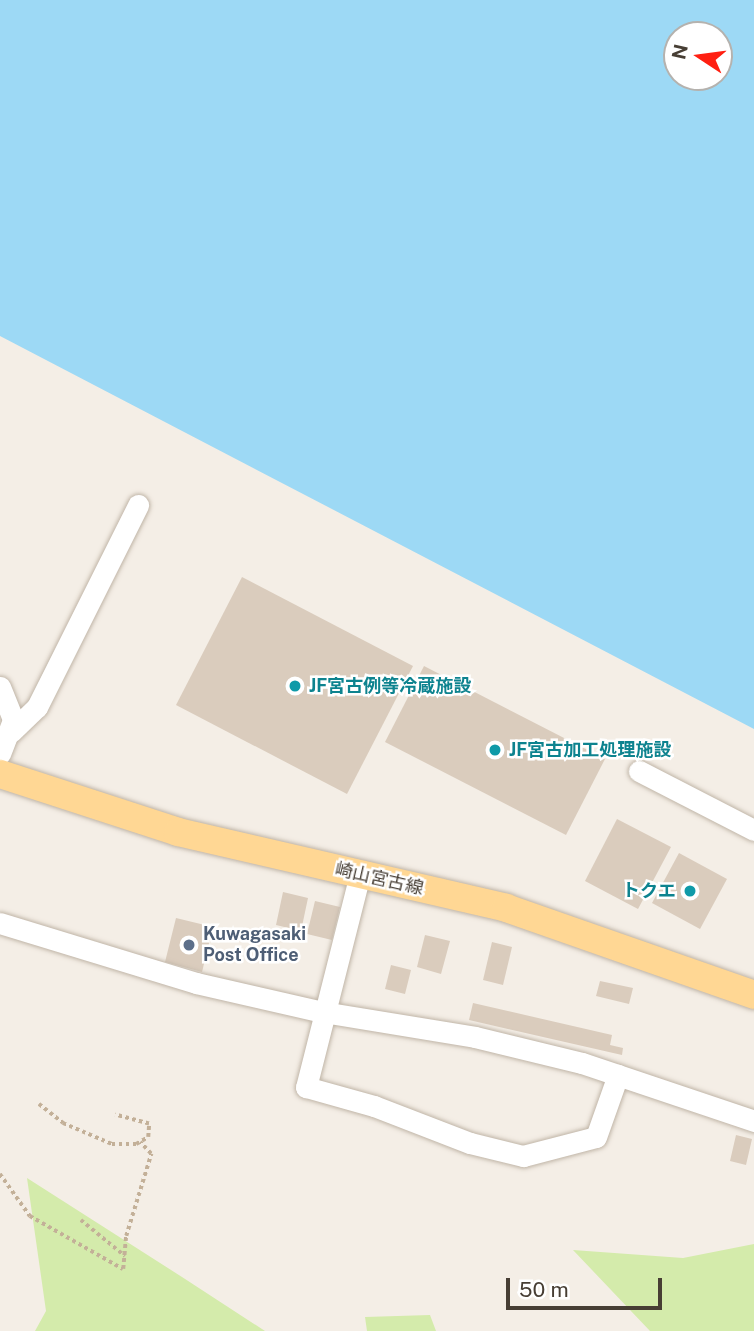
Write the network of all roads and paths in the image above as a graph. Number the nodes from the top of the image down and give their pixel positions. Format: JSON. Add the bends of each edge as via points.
{"nodes":[{"id":1,"x":138,"y":505,"type":"dead end"},
{"id":2,"x":0,"y":687,"type":"edge"},
{"id":3,"x":11,"y":732,"type":"junction"},
{"id":4,"x":0,"y":754,"type":"edge"},
{"id":5,"x":639,"y":771,"type":"dead end"},
{"id":6,"x":0,"y":774,"type":"edge"},
{"id":7,"x":754,"y":830,"type":"edge"},
{"id":8,"x":360,"y":874,"type":"junction"},
{"id":9,"x":0,"y":923,"type":"edge"},
{"id":10,"x":754,"y":995,"type":"edge"},
{"id":11,"x":323,"y":1012,"type":"junction"},
{"id":12,"x":618,"y":1075,"type":"junction"},
{"id":13,"x":38,"y":1104,"type":"dead end"},
{"id":14,"x":115,"y":1115,"type":"dead end"},
{"id":15,"x":754,"y":1122,"type":"edge"},
{"id":16,"x":140,"y":1142,"type":"junction"},
{"id":17,"x":0,"y":1174,"type":"edge"},
{"id":18,"x":81,"y":1220,"type":"dead end"},
{"id":19,"x":126,"y":1257,"type":"junction"}],
"edges":[{"from":1,"to":3,"type":"street","via":[[37,707]]},
{"from":2,"to":3,"type":"street","via":[[13,720]]},
{"from":3,"to":4,"type":"street"},
{"from":5,"to":7,"type":"street"},
{"from":6,"to":8,"type":"main road","name":"崎山宮古線","via":[[178,832]]},
{"from":8,"to":10,"type":"main road","name":"崎山宮古線","via":[[506,908]]},
{"from":8,"to":11,"type":"street"},
{"from":9,"to":11,"type":"street","via":[[196,983]]},
{"from":11,"to":12,"type":"street","via":[[475,1037]]},
{"from":11,"to":12,"type":"street","via":[[306,1087],[374,1106],[470,1143],[523,1156],[596,1137]]},
{"from":12,"to":15,"type":"street"},
{"from":13,"to":16,"type":"path","via":[[63,1123],[112,1144]]},
{"from":14,"to":16,"type":"path","via":[[149,1124],[148,1137]]},
{"from":16,"to":19,"type":"path","via":[[151,1154],[128,1227]]},
{"from":17,"to":19,"type":"path","via":[[22,1208],[41,1226],[118,1269],[124,1268]]},
{"from":18,"to":19,"type":"path"}]}
